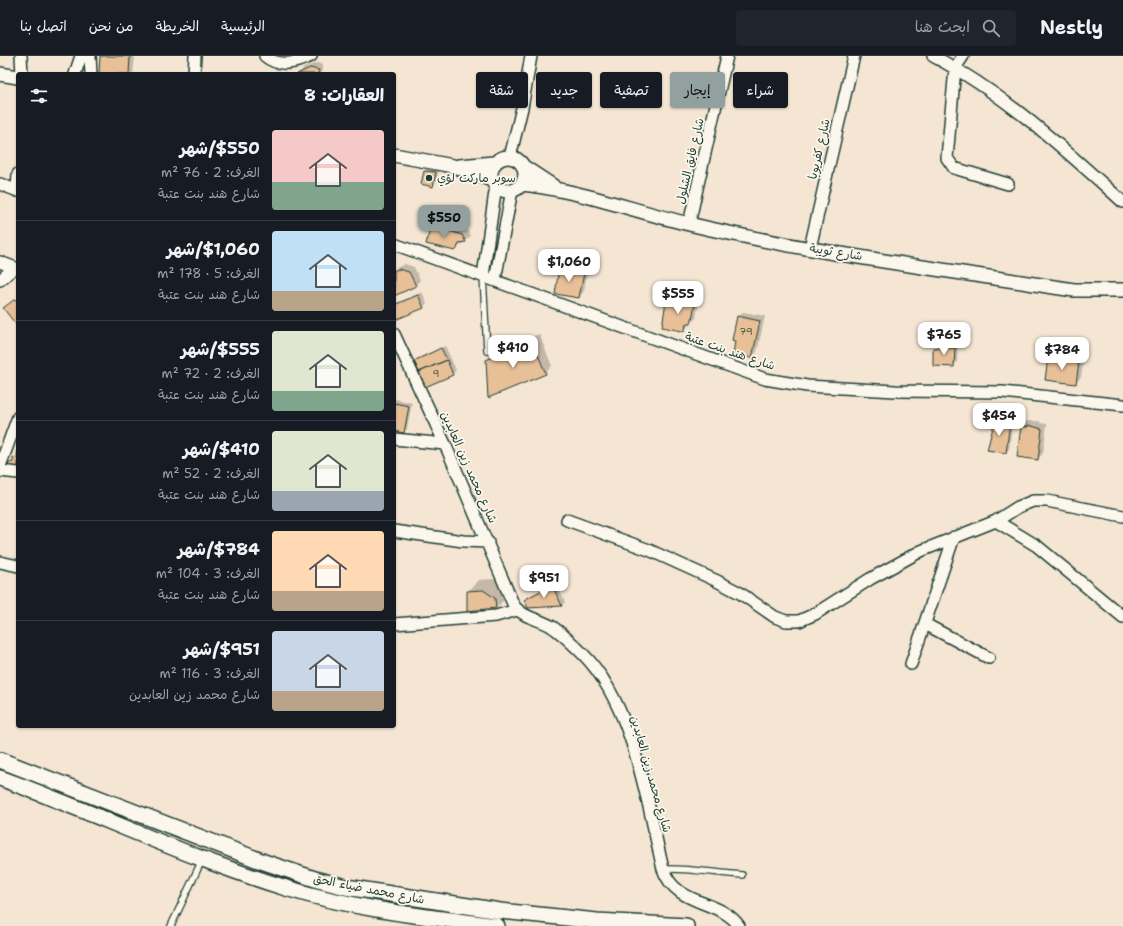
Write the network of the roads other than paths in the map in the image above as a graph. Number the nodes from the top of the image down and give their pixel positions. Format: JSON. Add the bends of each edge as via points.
{"nodes":[{"id":1,"x":21,"y":56,"type":"edge"},
{"id":2,"x":81,"y":56,"type":"edge"},
{"id":3,"x":90,"y":56,"type":"edge"},
{"id":4,"x":195,"y":56,"type":"edge"},
{"id":5,"x":265,"y":56,"type":"edge"},
{"id":6,"x":311,"y":56,"type":"edge"},
{"id":7,"x":531,"y":56,"type":"edge"},
{"id":8,"x":727,"y":56,"type":"edge"},
{"id":9,"x":854,"y":56,"type":"edge"},
{"id":10,"x":932,"y":56,"type":"edge"},
{"id":11,"x":962,"y":56,"type":"edge"},
{"id":12,"x":955,"y":68,"type":"junction"},
{"id":13,"x":22,"y":72,"type":"edge"},
{"id":14,"x":76,"y":72,"type":"edge"},
{"id":15,"x":91,"y":72,"type":"edge"},
{"id":16,"x":194,"y":72,"type":"edge"},
{"id":17,"x":0,"y":74,"type":"edge"},
{"id":18,"x":16,"y":77,"type":"edge"},
{"id":19,"x":396,"y":155,"type":"edge"},
{"id":20,"x":510,"y":157,"type":"junction"},
{"id":21,"x":494,"y":163,"type":"junction"},
{"id":22,"x":453,"y":166,"type":"junction"},
{"id":23,"x":524,"y":167,"type":"junction"},
{"id":24,"x":494,"y":183,"type":"junction"},
{"id":25,"x":0,"y":184,"type":"edge"},
{"id":26,"x":1008,"y":184,"type":"dead end"},
{"id":27,"x":517,"y":187,"type":"junction"},
{"id":28,"x":554,"y":187,"type":"junction"},
{"id":29,"x":16,"y":190,"type":"edge"},
{"id":30,"x":1123,"y":202,"type":"edge"},
{"id":31,"x":689,"y":224,"type":"junction"},
{"id":32,"x":396,"y":245,"type":"edge"},
{"id":33,"x":810,"y":248,"type":"junction"},
{"id":34,"x":0,"y":262,"type":"edge"},
{"id":35,"x":16,"y":269,"type":"edge"},
{"id":36,"x":483,"y":276,"type":"junction"},
{"id":37,"x":0,"y":280,"type":"edge"},
{"id":38,"x":495,"y":280,"type":"junction"},
{"id":39,"x":1123,"y":290,"type":"edge"},
{"id":40,"x":396,"y":341,"type":"edge"},
{"id":41,"x":487,"y":351,"type":"dead end"},
{"id":42,"x":1123,"y":405,"type":"edge"},
{"id":43,"x":16,"y":422,"type":"edge"},
{"id":44,"x":396,"y":439,"type":"edge"},
{"id":45,"x":445,"y":444,"type":"junction"},
{"id":46,"x":0,"y":466,"type":"edge"},
{"id":47,"x":0,"y":470,"type":"edge"},
{"id":48,"x":16,"y":474,"type":"edge"},
{"id":49,"x":1123,"y":516,"type":"edge"},
{"id":50,"x":567,"y":520,"type":"dead end"},
{"id":51,"x":996,"y":521,"type":"junction"},
{"id":52,"x":396,"y":531,"type":"edge"},
{"id":53,"x":954,"y":537,"type":"junction"},
{"id":54,"x":488,"y":542,"type":"junction"},
{"id":55,"x":0,"y":562,"type":"edge"},
{"id":56,"x":16,"y":566,"type":"edge"},
{"id":57,"x":518,"y":610,"type":"junction"},
{"id":58,"x":1123,"y":617,"type":"edge"},
{"id":59,"x":396,"y":624,"type":"edge"},
{"id":60,"x":925,"y":624,"type":"junction"},
{"id":61,"x":989,"y":658,"type":"dead end"},
{"id":62,"x":911,"y":664,"type":"dead end"},
{"id":63,"x":0,"y":760,"type":"edge"},
{"id":64,"x":0,"y":778,"type":"edge"},
{"id":65,"x":203,"y":858,"type":"junction"},
{"id":66,"x":663,"y":869,"type":"junction"},
{"id":67,"x":742,"y":875,"type":"dead end"},
{"id":68,"x":171,"y":926,"type":"edge"},
{"id":69,"x":497,"y":926,"type":"edge"},
{"id":70,"x":686,"y":926,"type":"edge"},
{"id":71,"x":739,"y":926,"type":"edge"}],
"edges":[{"from":1,"to":13,"type":"street"},
{"from":2,"to":14,"type":"street"},
{"from":3,"to":15,"type":"street"},
{"from":4,"to":16,"type":"street"},
{"from":5,"to":6,"type":"street","via":[[285,63],[293,63]]},
{"from":7,"to":20,"type":"street"},
{"from":8,"to":31,"type":"street","name":"شارع فايق الشلول"},
{"from":9,"to":33,"type":"street","name":"شارع كفريوبا"},
{"from":10,"to":12,"type":"street"},
{"from":11,"to":12,"type":"street"},
{"from":12,"to":26,"type":"street","via":[[946,152],[949,163],[954,168]]},
{"from":12,"to":30,"type":"street","via":[[1032,121]]},
{"from":17,"to":18,"type":"street"},
{"from":19,"to":22,"type":"street"},
{"from":20,"to":21,"type":"street","via":[[504,157]]},
{"from":20,"to":23,"type":"street"},
{"from":21,"to":22,"type":"street"},
{"from":21,"to":24,"type":"street","via":[[491,175]]},
{"from":22,"to":24,"type":"street"},
{"from":23,"to":27,"type":"street","via":[[524,178]]},
{"from":23,"to":28,"type":"street","name":"شارع ثويبة"},
{"from":24,"to":27,"type":"street","via":[[506,190]]},
{"from":24,"to":36,"type":"street"},
{"from":25,"to":29,"type":"street"},
{"from":27,"to":28,"type":"street","name":"شارع ثويبة"},
{"from":27,"to":38,"type":"street"},
{"from":28,"to":31,"type":"street","name":"شارع ثويبة"},
{"from":31,"to":33,"type":"street","name":"شارع ثويبة"},
{"from":32,"to":36,"type":"street","name":"شارع هند بنت عتبة"},
{"from":33,"to":39,"type":"street","name":"شارع ثويبة","via":[[1046,286]]},
{"from":34,"to":35,"type":"street"},
{"from":35,"to":37,"type":"street"},
{"from":36,"to":38,"type":"street","name":"شارع هند بنت عتبة"},
{"from":36,"to":41,"type":"lane"},
{"from":38,"to":42,"type":"street","name":"شارع هند بنت عتبة","via":[[766,379],[807,386],[895,391],[1003,392]]},
{"from":40,"to":45,"type":"street","name":"شارع محمد زين العابدين"},
{"from":43,"to":46,"type":"street"},
{"from":44,"to":45,"type":"street"},
{"from":45,"to":54,"type":"street","name":"شارع محمد زين العابدين"},
{"from":47,"to":48,"type":"street"},
{"from":49,"to":51,"type":"street","via":[[1047,501],[1033,501]]},
{"from":50,"to":53,"type":"street","via":[[669,559],[740,593],[775,617],[786,621],[799,621],[815,614],[901,562]]},
{"from":51,"to":53,"type":"street"},
{"from":51,"to":58,"type":"street","via":[[1037,546]]},
{"from":52,"to":54,"type":"street"},
{"from":53,"to":60,"type":"street"},
{"from":54,"to":57,"type":"street","name":"شارع محمد زين العابدين"},
{"from":55,"to":56,"type":"street"},
{"from":57,"to":59,"type":"street","via":[[496,616]]},
{"from":57,"to":66,"type":"street","name":"شارع محمد زين العابدين","via":[[557,630],[596,668],[607,685],[624,721],[635,755]]},
{"from":60,"to":61,"type":"street"},
{"from":60,"to":62,"type":"street"},
{"from":63,"to":70,"type":"main road","name":"شارع محمد ضياء الحق","via":[[264,862],[346,887],[500,911],[597,921]]},
{"from":64,"to":65,"type":"main road","name":"شارع محمد ضياء الحق"},
{"from":65,"to":68,"type":"lane"},
{"from":65,"to":69,"type":"main road","name":"شارع محمد ضياء الحق","via":[[286,888],[342,903],[400,914]]},
{"from":66,"to":67,"type":"lane","via":[[684,868]]},
{"from":66,"to":71,"type":"street","name":"شارع محمد زين العابدين","via":[[668,881],[678,890],[729,916]]}]}
